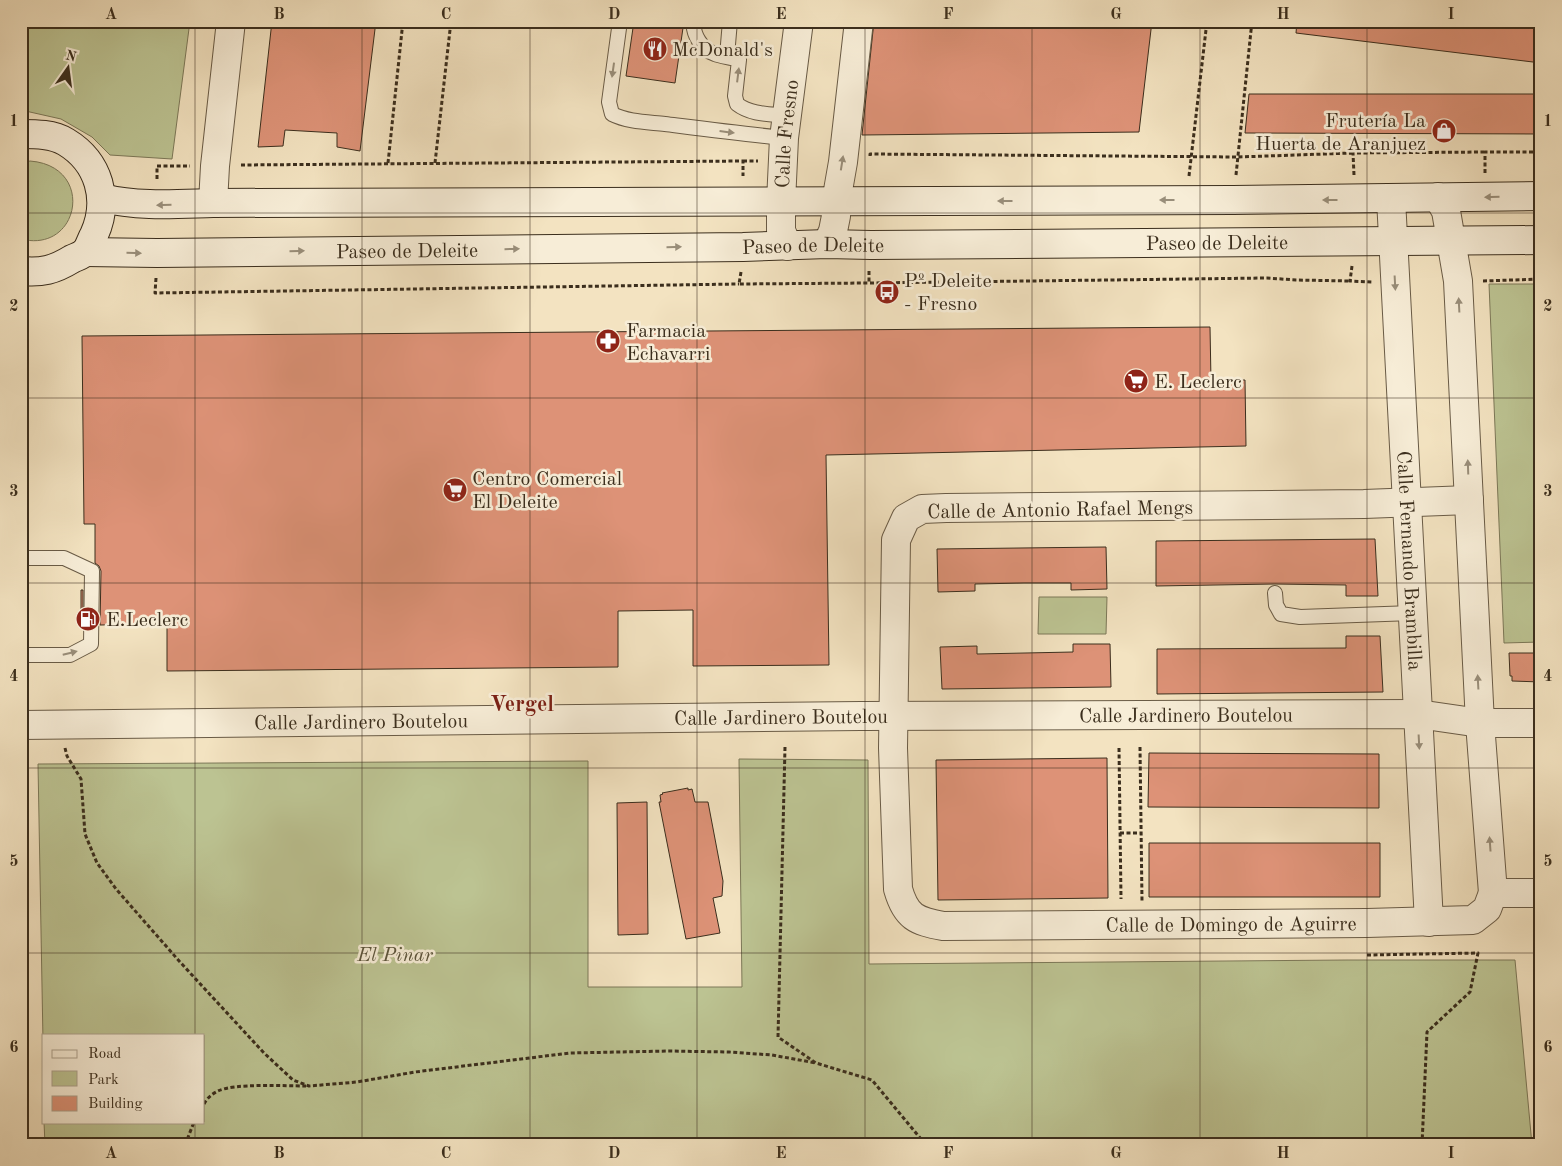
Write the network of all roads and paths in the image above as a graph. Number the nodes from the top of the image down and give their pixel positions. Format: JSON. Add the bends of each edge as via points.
{"nodes":[{"id":1,"x":231,"y":21,"type":"edge"},
{"id":2,"x":403,"y":21,"type":"edge"},
{"id":3,"x":451,"y":21,"type":"edge"},
{"id":4,"x":620,"y":21,"type":"edge"},
{"id":5,"x":694,"y":21,"type":"edge"},
{"id":6,"x":730,"y":21,"type":"edge"},
{"id":7,"x":799,"y":21,"type":"edge"},
{"id":8,"x":859,"y":21,"type":"edge"},
{"id":9,"x":1207,"y":21,"type":"edge"},
{"id":10,"x":1252,"y":21,"type":"edge"},
{"id":11,"x":727,"y":56,"type":"junction"},
{"id":12,"x":786,"y":127,"type":"junction"},
{"id":13,"x":21,"y":134,"type":"edge"},
{"id":14,"x":1353,"y":152,"type":"junction"},
{"id":15,"x":1485,"y":152,"type":"junction"},
{"id":16,"x":1541,"y":152,"type":"edge"},
{"id":17,"x":1192,"y":156,"type":"junction"},
{"id":18,"x":1238,"y":157,"type":"junction"},
{"id":19,"x":388,"y":163,"type":"junction"},
{"id":20,"x":435,"y":163,"type":"junction"},
{"id":21,"x":870,"y":164,"type":"dead end"},
{"id":22,"x":215,"y":166,"type":"junction"},
{"id":23,"x":1541,"y":196,"type":"edge"},
{"id":24,"x":1485,"y":197,"type":"junction"},
{"id":25,"x":102,"y":198,"type":"junction"},
{"id":26,"x":1438,"y":198,"type":"junction"},
{"id":27,"x":1186,"y":199,"type":"junction"},
{"id":28,"x":1356,"y":199,"type":"junction"},
{"id":29,"x":1391,"y":199,"type":"junction"},
{"id":30,"x":1233,"y":200,"type":"junction"},
{"id":31,"x":743,"y":202,"type":"junction"},
{"id":32,"x":781,"y":202,"type":"junction"},
{"id":33,"x":836,"y":202,"type":"junction"},
{"id":34,"x":213,"y":203,"type":"junction"},
{"id":35,"x":157,"y":205,"type":"junction"},
{"id":36,"x":1541,"y":240,"type":"edge"},
{"id":37,"x":1355,"y":241,"type":"junction"},
{"id":38,"x":1393,"y":241,"type":"junction"},
{"id":39,"x":1451,"y":241,"type":"junction"},
{"id":40,"x":827,"y":244,"type":"junction"},
{"id":41,"x":871,"y":245,"type":"junction"},
{"id":42,"x":788,"y":246,"type":"junction"},
{"id":43,"x":743,"y":247,"type":"junction"},
{"id":44,"x":85,"y":252,"type":"junction"},
{"id":45,"x":157,"y":253,"type":"junction"},
{"id":46,"x":21,"y":271,"type":"edge"},
{"id":47,"x":1541,"y":279,"type":"edge"},
{"id":48,"x":1350,"y":281,"type":"junction"},
{"id":49,"x":1482,"y":281,"type":"dead end"},
{"id":50,"x":1395,"y":282,"type":"junction"},
{"id":51,"x":868,"y":283,"type":"junction"},
{"id":52,"x":739,"y":284,"type":"junction"},
{"id":53,"x":1469,"y":500,"type":"junction"},
{"id":54,"x":1406,"y":503,"type":"junction"},
{"id":55,"x":21,"y":558,"type":"edge"},
{"id":56,"x":1275,"y":593,"type":"dead end"},
{"id":57,"x":1412,"y":613,"type":"junction"},
{"id":58,"x":21,"y":655,"type":"edge"},
{"id":59,"x":1418,"y":714,"type":"junction"},
{"id":60,"x":894,"y":716,"type":"junction"},
{"id":61,"x":1480,"y":723,"type":"junction"},
{"id":62,"x":1541,"y":723,"type":"edge"},
{"id":63,"x":21,"y":725,"type":"edge"},
{"id":64,"x":65,"y":725,"type":"junction"},
{"id":65,"x":785,"y":747,"type":"dead end"},
{"id":66,"x":1140,"y":747,"type":"dead end"},
{"id":67,"x":1119,"y":748,"type":"dead end"},
{"id":68,"x":1141,"y":832,"type":"junction"},
{"id":69,"x":1120,"y":833,"type":"junction"},
{"id":70,"x":1493,"y":893,"type":"junction"},
{"id":71,"x":1541,"y":893,"type":"edge"},
{"id":72,"x":1121,"y":907,"type":"dead end"},
{"id":73,"x":1142,"y":907,"type":"dead end"},
{"id":74,"x":910,"y":913,"type":"joint"},
{"id":75,"x":1429,"y":922,"type":"junction"},
{"id":76,"x":1367,"y":955,"type":"dead end"},
{"id":77,"x":816,"y":1063,"type":"junction"},
{"id":78,"x":309,"y":1086,"type":"junction"},
{"id":79,"x":205,"y":1102,"type":"edge"},
{"id":80,"x":193,"y":1124,"type":"edge"},
{"id":81,"x":128,"y":1140,"type":"dead end"},
{"id":82,"x":136,"y":1145,"type":"edge"},
{"id":83,"x":185,"y":1145,"type":"edge"},
{"id":84,"x":926,"y":1145,"type":"edge"},
{"id":85,"x":1422,"y":1145,"type":"edge"}],
"edges":[{"from":1,"to":22,"type":"street"},
{"from":2,"to":19,"type":"path"},
{"from":3,"to":20,"type":"path"},
{"from":4,"to":12,"type":"lane","one_way":true,"via":[[608,102],[612,114],[620,118],[738,134]]},
{"from":5,"to":11,"type":"lane","via":[[697,38],[706,48],[714,54]]},
{"from":6,"to":11,"type":"lane"},
{"from":7,"to":12,"type":"street","name":"Calle Fresno"},
{"from":33,"to":8,"type":"street","one_way":true},
{"from":9,"to":17,"type":"path"},
{"from":10,"to":18,"type":"path"},
{"from":12,"to":11,"type":"lane","one_way":true,"via":[[737,104],[739,60]]},
{"from":12,"to":32,"type":"street","name":"Calle Fresno"},
{"from":13,"to":25,"type":"street","via":[[43,134],[65,142],[84,156],[97,176]]},
{"from":14,"to":15,"type":"path"},
{"from":14,"to":18,"type":"path"},
{"from":14,"to":28,"type":"path"},
{"from":15,"to":16,"type":"path"},
{"from":15,"to":24,"type":"path"},
{"from":17,"to":18,"type":"path"},
{"from":17,"to":21,"type":"path","via":[[870,154]]},
{"from":17,"to":27,"type":"path"},
{"from":18,"to":30,"type":"path"},
{"from":19,"to":20,"type":"path"},
{"from":19,"to":22,"type":"path"},
{"from":20,"to":31,"type":"path","via":[[742,161]]},
{"from":22,"to":34,"type":"street"},
{"from":22,"to":35,"type":"path","via":[[157,166]]},
{"from":23,"to":24,"type":"street","name":"Paseo de Deleite","one_way":true},
{"from":24,"to":26,"type":"street","name":"Paseo de Deleite"},
{"from":25,"to":35,"type":"street","name":"Paseo de Deleite","via":[[119,203]]},
{"from":25,"to":44,"type":"street","via":[[100,222]]},
{"from":26,"to":29,"type":"street","name":"Paseo de Deleite"},
{"from":26,"to":39,"type":"street","via":[[1446,211]]},
{"from":27,"to":30,"type":"street","name":"Paseo de Deleite"},
{"from":27,"to":33,"type":"street","name":"Paseo de Deleite","one_way":true},
{"from":28,"to":29,"type":"street","name":"Paseo de Deleite"},
{"from":28,"to":30,"type":"street","name":"Paseo de Deleite","one_way":true},
{"from":29,"to":38,"type":"street","name":"Calle Fernando Brambilla"},
{"from":31,"to":32,"type":"street","name":"Paseo de Deleite"},
{"from":31,"to":34,"type":"street","name":"Paseo de Deleite"},
{"from":32,"to":33,"type":"street","name":"Paseo de Deleite"},
{"from":32,"to":42,"type":"street","name":"Calle Fresno","via":[[781,231]]},
{"from":33,"to":40,"type":"street","via":[[833,231]]},
{"from":34,"to":35,"type":"street","name":"Paseo de Deleite","one_way":true},
{"from":36,"to":39,"type":"street","name":"Paseo de Deleite"},
{"from":37,"to":38,"type":"street","name":"Paseo de Deleite"},
{"from":37,"to":41,"type":"street","name":"Paseo de Deleite"},
{"from":37,"to":48,"type":"path"},
{"from":38,"to":39,"type":"street","name":"Paseo de Deleite"},
{"from":38,"to":50,"type":"street","name":"Calle Fernando Brambilla"},
{"from":53,"to":39,"type":"street","one_way":true,"via":[[1458,281]]},
{"from":40,"to":41,"type":"street","name":"Paseo de Deleite"},
{"from":40,"to":42,"type":"street","name":"Paseo de Deleite"},
{"from":41,"to":51,"type":"path"},
{"from":42,"to":43,"type":"street","name":"Paseo de Deleite"},
{"from":45,"to":43,"type":"street","name":"Paseo de Deleite","one_way":true},
{"from":43,"to":52,"type":"path"},
{"from":44,"to":45,"type":"street","name":"Paseo de Deleite","one_way":true},
{"from":44,"to":46,"type":"street","via":[[57,268]]},
{"from":45,"to":52,"type":"path","via":[[155,293]]},
{"from":47,"to":49,"type":"path"},
{"from":48,"to":50,"type":"path"},
{"from":48,"to":51,"type":"path","via":[[1267,278]]},
{"from":50,"to":54,"type":"street","name":"Calle Fernando Brambilla","one_way":true},
{"from":51,"to":52,"type":"path"},
{"from":53,"to":54,"type":"street","name":"Calle de Antonio Rafael Mengs"},
{"from":61,"to":53,"type":"street","one_way":true},
{"from":54,"to":57,"type":"street","name":"Calle Fernando Brambilla"},
{"from":54,"to":60,"type":"street","name":"Calle de Antonio Rafael Mengs","via":[[922,509],[906,518],[896,540]]},
{"from":58,"to":55,"type":"lane","one_way":true,"via":[[70,655],[91,644],[92,580],[92,570],[64,558]]},
{"from":56,"to":57,"type":"lane","via":[[1281,614],[1300,617]]},
{"from":57,"to":59,"type":"street","name":"Calle Fernando Brambilla"},
{"from":59,"to":60,"type":"street","name":"Calle Jardinero Boutelou"},
{"from":59,"to":61,"type":"street","name":"Calle Jardinero Boutelou"},
{"from":59,"to":75,"type":"street","name":"Calle Fernando Brambilla","one_way":true},
{"from":60,"to":64,"type":"street","name":"Calle Jardinero Boutelou"},
{"from":60,"to":74,"type":"street","name":"Calle de Antonio Rafael Mengs","via":[[898,889],[902,903]]},
{"from":61,"to":62,"type":"street","name":"Calle Jardinero Boutelou"},
{"from":70,"to":61,"type":"street","one_way":true},
{"from":63,"to":64,"type":"street","name":"Calle Jardinero Boutelou"},
{"from":64,"to":78,"type":"path","via":[[66,756],[80,779],[85,834],[97,863],[116,889],[264,1053],[294,1080]]},
{"from":65,"to":77,"type":"path","via":[[778,1037]]},
{"from":66,"to":68,"type":"path"},
{"from":67,"to":69,"type":"path"},
{"from":68,"to":69,"type":"path"},
{"from":68,"to":73,"type":"path"},
{"from":69,"to":72,"type":"path"},
{"from":70,"to":71,"type":"street"},
{"from":70,"to":75,"type":"street","name":"Calle de Domingo de Aguirre","via":[[1487,909],[1473,920]]},
{"from":74,"to":75,"type":"street","name":"Calle de Domingo de Aguirre","via":[[924,922],[943,926]]},
{"from":76,"to":85,"type":"path","via":[[1478,953],[1470,992],[1427,1032]]},
{"from":77,"to":78,"type":"path","via":[[729,1052],[570,1054]]},
{"from":77,"to":84,"type":"path","via":[[872,1080]]},
{"from":78,"to":79,"type":"path","via":[[235,1087],[219,1091]]},
{"from":80,"to":83,"type":"path"},
{"from":81,"to":82,"type":"path"}]}
